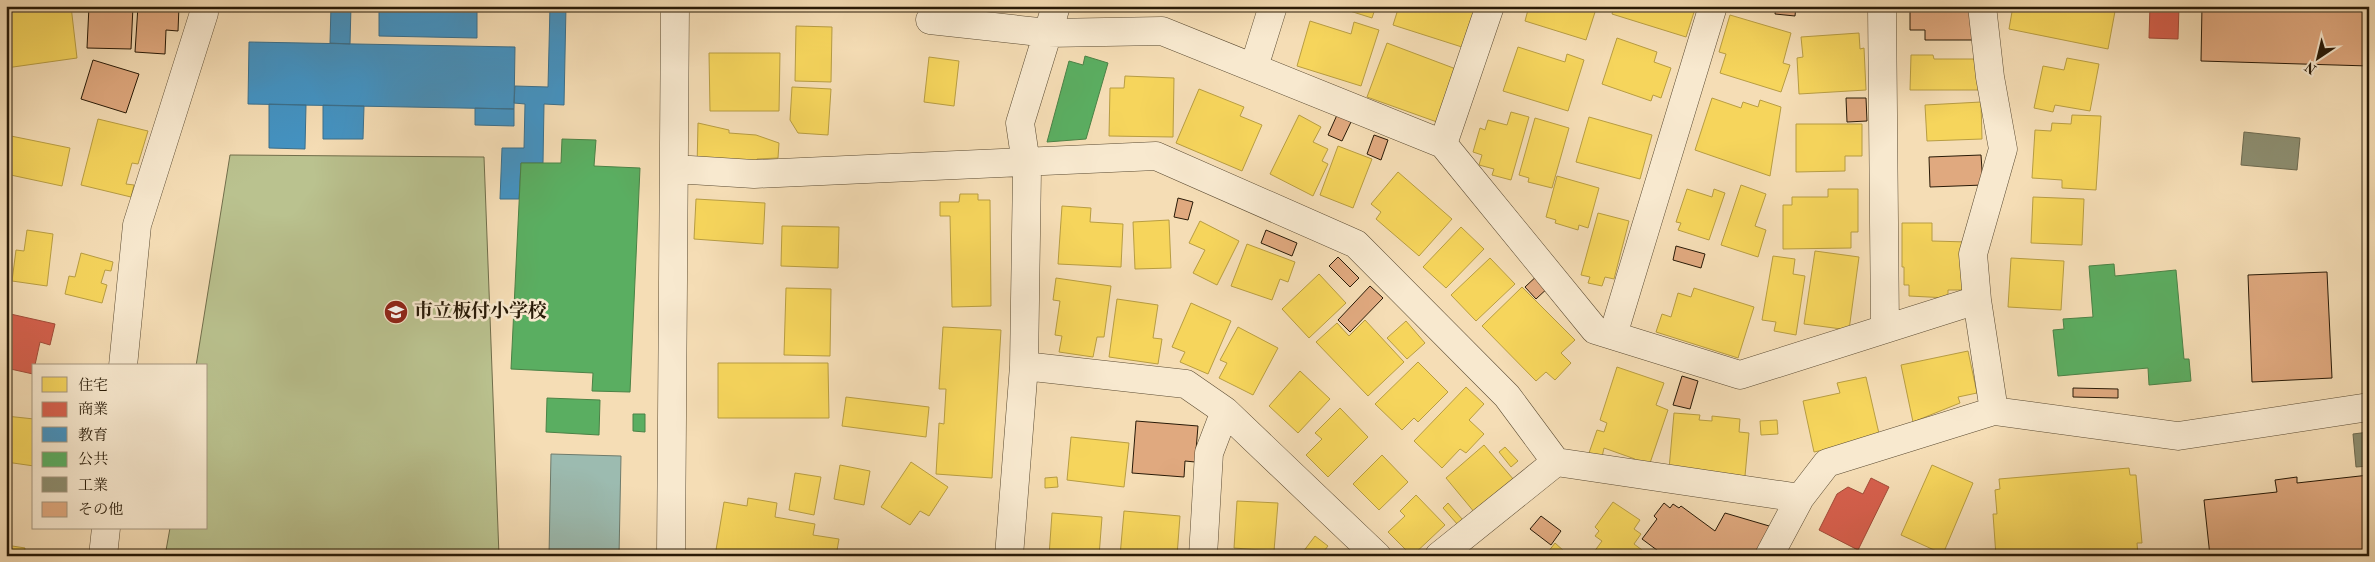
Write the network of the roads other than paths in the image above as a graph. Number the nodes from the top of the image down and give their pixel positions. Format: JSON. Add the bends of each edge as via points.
{"nodes":[{"id":1,"x":204,"y":6,"type":"edge"},
{"id":2,"x":675,"y":6,"type":"edge"},
{"id":3,"x":1056,"y":6,"type":"edge"},
{"id":4,"x":1273,"y":6,"type":"edge"},
{"id":5,"x":1490,"y":6,"type":"edge"},
{"id":6,"x":1713,"y":6,"type":"edge"},
{"id":7,"x":1882,"y":6,"type":"edge"},
{"id":8,"x":1982,"y":6,"type":"edge"},
{"id":9,"x":930,"y":20,"type":"dead end"},
{"id":10,"x":1048,"y":33,"type":"junction"},
{"id":11,"x":1254,"y":67,"type":"junction"},
{"id":12,"x":1443,"y":144,"type":"junction"},
{"id":13,"x":1025,"y":160,"type":"junction"},
{"id":14,"x":674,"y":169,"type":"junction"},
{"id":15,"x":1977,"y":300,"type":"junction"},
{"id":16,"x":1885,"y":330,"type":"junction"},
{"id":17,"x":1613,"y":336,"type":"junction"},
{"id":18,"x":123,"y":364,"type":"edge"},
{"id":19,"x":1024,"y":366,"type":"junction"},
{"id":20,"x":2369,"y":407,"type":"edge"},
{"id":21,"x":1225,"y":411,"type":"junction"},
{"id":22,"x":1994,"y":411,"type":"junction"},
{"id":23,"x":1556,"y":462,"type":"junction"},
{"id":24,"x":1800,"y":498,"type":"junction"},
{"id":25,"x":106,"y":530,"type":"edge"},
{"id":26,"x":103,"y":556,"type":"edge"},
{"id":27,"x":671,"y":556,"type":"edge"},
{"id":28,"x":1009,"y":556,"type":"edge"},
{"id":29,"x":1204,"y":556,"type":"edge"},
{"id":30,"x":1377,"y":556,"type":"edge"},
{"id":31,"x":1439,"y":556,"type":"edge"},
{"id":32,"x":1769,"y":556,"type":"edge"}],
"edges":[{"from":1,"to":18,"type":"street","via":[[138,225]]},
{"from":2,"to":14,"type":"street"},
{"from":3,"to":10,"type":"street"},
{"from":4,"to":11,"type":"street"},
{"from":5,"to":12,"type":"street"},
{"from":6,"to":17,"type":"street"},
{"from":7,"to":16,"type":"street"},
{"from":8,"to":15,"type":"street","via":[[2003,149],[1973,254]]},
{"from":9,"to":10,"type":"street"},
{"from":10,"to":11,"type":"street","via":[[1162,30]]},
{"from":10,"to":13,"type":"street","via":[[1020,123]]},
{"from":11,"to":12,"type":"street"},
{"from":12,"to":17,"type":"street","via":[[1595,330]]},
{"from":13,"to":14,"type":"street","via":[[754,174]]},
{"from":13,"to":19,"type":"street"},
{"from":13,"to":23,"type":"street","via":[[1156,156],[1356,244],[1507,396]]},
{"from":14,"to":27,"type":"street"},
{"from":15,"to":16,"type":"street"},
{"from":15,"to":22,"type":"street"},
{"from":16,"to":17,"type":"street","via":[[1740,375]]},
{"from":19,"to":21,"type":"street","via":[[1186,384]]},
{"from":19,"to":28,"type":"street"},
{"from":20,"to":22,"type":"street","via":[[2178,436]]},
{"from":21,"to":29,"type":"street","via":[[1209,453]]},
{"from":21,"to":30,"type":"street"},
{"from":22,"to":24,"type":"street","via":[[1828,463]]},
{"from":23,"to":24,"type":"street"},
{"from":23,"to":31,"type":"street"},
{"from":24,"to":32,"type":"street"},
{"from":25,"to":26,"type":"street"}]}
